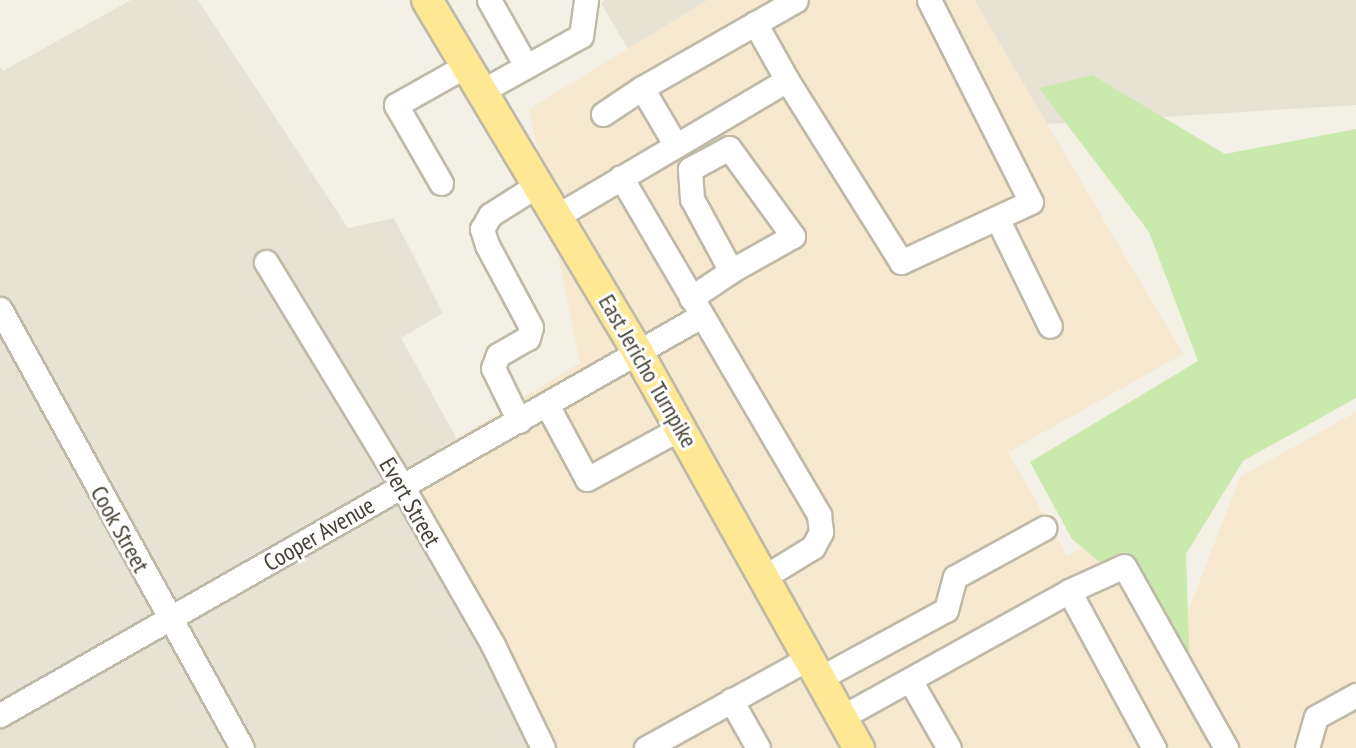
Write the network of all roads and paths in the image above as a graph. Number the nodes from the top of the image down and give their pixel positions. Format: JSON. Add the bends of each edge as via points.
{"nodes":[{"id":1,"x":427,"y":0,"type":"edge"},
{"id":2,"x":489,"y":0,"type":"edge"},
{"id":3,"x":586,"y":0,"type":"edge"},
{"id":4,"x":796,"y":0,"type":"edge"},
{"id":5,"x":929,"y":0,"type":"edge"},
{"id":6,"x":755,"y":23,"type":"junction"},
{"id":7,"x":467,"y":65,"type":"junction"},
{"id":8,"x":526,"y":66,"type":"junction"},
{"id":9,"x":787,"y":80,"type":"junction"},
{"id":10,"x":642,"y":88,"type":"junction"},
{"id":11,"x":482,"y":91,"type":"junction"},
{"id":12,"x":603,"y":114,"type":"dead end"},
{"id":13,"x":675,"y":144,"type":"junction"},
{"id":14,"x":621,"y":177,"type":"junction"},
{"id":15,"x":441,"y":183,"type":"dead end"},
{"id":16,"x":539,"y":184,"type":"junction"},
{"id":17,"x":557,"y":216,"type":"junction"},
{"id":18,"x":997,"y":218,"type":"junction"},
{"id":19,"x":265,"y":262,"type":"dead end"},
{"id":20,"x":731,"y":271,"type":"junction"},
{"id":21,"x":696,"y":307,"type":"junction"},
{"id":22,"x":0,"y":309,"type":"edge"},
{"id":23,"x":1050,"y":326,"type":"dead end"},
{"id":24,"x":638,"y":353,"type":"junction"},
{"id":25,"x":547,"y":405,"type":"junction"},
{"id":26,"x":519,"y":421,"type":"junction"},
{"id":27,"x":681,"y":428,"type":"junction"},
{"id":28,"x":402,"y":486,"type":"junction"},
{"id":29,"x":1044,"y":528,"type":"dead end"},
{"id":30,"x":764,"y":577,"type":"junction"},
{"id":31,"x":1069,"y":591,"type":"junction"},
{"id":32,"x":169,"y":620,"type":"junction"},
{"id":33,"x":814,"y":668,"type":"junction"},
{"id":34,"x":910,"y":680,"type":"junction"},
{"id":35,"x":1356,"y":695,"type":"edge"},
{"id":36,"x":731,"y":700,"type":"junction"},
{"id":37,"x":0,"y":715,"type":"edge"},
{"id":38,"x":842,"y":717,"type":"junction"},
{"id":39,"x":242,"y":748,"type":"edge"},
{"id":40,"x":543,"y":748,"type":"edge"},
{"id":41,"x":646,"y":748,"type":"edge"},
{"id":42,"x":758,"y":748,"type":"edge"},
{"id":43,"x":859,"y":748,"type":"edge"},
{"id":44,"x":949,"y":748,"type":"edge"},
{"id":45,"x":1154,"y":748,"type":"edge"},
{"id":46,"x":1226,"y":748,"type":"edge"},
{"id":47,"x":1307,"y":748,"type":"edge"}],
"edges":[{"from":1,"to":7,"type":"main road","name":"East Jericho Turnpike"},
{"from":2,"to":8,"type":"street"},
{"from":3,"to":8,"type":"street","via":[[581,36]]},
{"from":4,"to":6,"type":"street"},
{"from":5,"to":18,"type":"street","via":[[1031,202]]},
{"from":6,"to":9,"type":"street"},
{"from":6,"to":10,"type":"street"},
{"from":7,"to":11,"type":"main road","name":"East Jericho Turnpike"},
{"from":7,"to":15,"type":"street","via":[[396,105]]},
{"from":8,"to":11,"type":"street"},
{"from":9,"to":13,"type":"street"},
{"from":9,"to":18,"type":"street","via":[[901,262]]},
{"from":10,"to":12,"type":"street"},
{"from":10,"to":13,"type":"street"},
{"from":11,"to":16,"type":"main road","name":"East Jericho Turnpike"},
{"from":13,"to":14,"type":"street"},
{"from":14,"to":17,"type":"street"},
{"from":14,"to":21,"type":"street"},
{"from":16,"to":17,"type":"main road","name":"East Jericho Turnpike"},
{"from":16,"to":26,"type":"street","via":[[490,215],[482,229],[531,327],[528,338],[494,360],[495,374]]},
{"from":17,"to":24,"type":"main road","name":"East Jericho Turnpike"},
{"from":18,"to":23,"type":"street"},
{"from":19,"to":28,"type":"street","name":"Evert Street"},
{"from":20,"to":20,"type":"street","name":"Cooper Avenue","via":[[692,199],[690,169],[729,148],[793,236]]},
{"from":20,"to":21,"type":"street","name":"Cooper Avenue"},
{"from":21,"to":24,"type":"street","name":"Cooper Avenue"},
{"from":21,"to":30,"type":"street","via":[[819,515],[821,532],[813,547]]},
{"from":22,"to":32,"type":"street","name":"Cook Street"},
{"from":24,"to":25,"type":"street","name":"Cooper Avenue"},
{"from":24,"to":27,"type":"main road","name":"East Jericho Turnpike"},
{"from":25,"to":26,"type":"street","name":"Cooper Avenue"},
{"from":25,"to":27,"type":"street","via":[[587,479]]},
{"from":26,"to":28,"type":"street","name":"Cooper Avenue"},
{"from":27,"to":30,"type":"main road","name":"East Jericho Turnpike"},
{"from":28,"to":32,"type":"street","name":"Cooper Avenue"},
{"from":28,"to":40,"type":"street","name":"Evert Street","via":[[493,645]]},
{"from":29,"to":33,"type":"street","via":[[955,577],[946,610]]},
{"from":30,"to":33,"type":"main road","name":"East Jericho Turnpike"},
{"from":31,"to":34,"type":"street"},
{"from":31,"to":45,"type":"street"},
{"from":31,"to":46,"type":"street","via":[[1124,566]]},
{"from":32,"to":37,"type":"street","name":"Cooper Avenue"},
{"from":32,"to":39,"type":"street","name":"Cook Street"},
{"from":33,"to":36,"type":"street"},
{"from":33,"to":38,"type":"main road","name":"East Jericho Turnpike"},
{"from":34,"to":38,"type":"street"},
{"from":34,"to":44,"type":"street"},
{"from":35,"to":47,"type":"street","via":[[1316,717]]},
{"from":36,"to":41,"type":"street"},
{"from":36,"to":42,"type":"street"},
{"from":38,"to":43,"type":"main road","name":"East Jericho Turnpike"}]}
